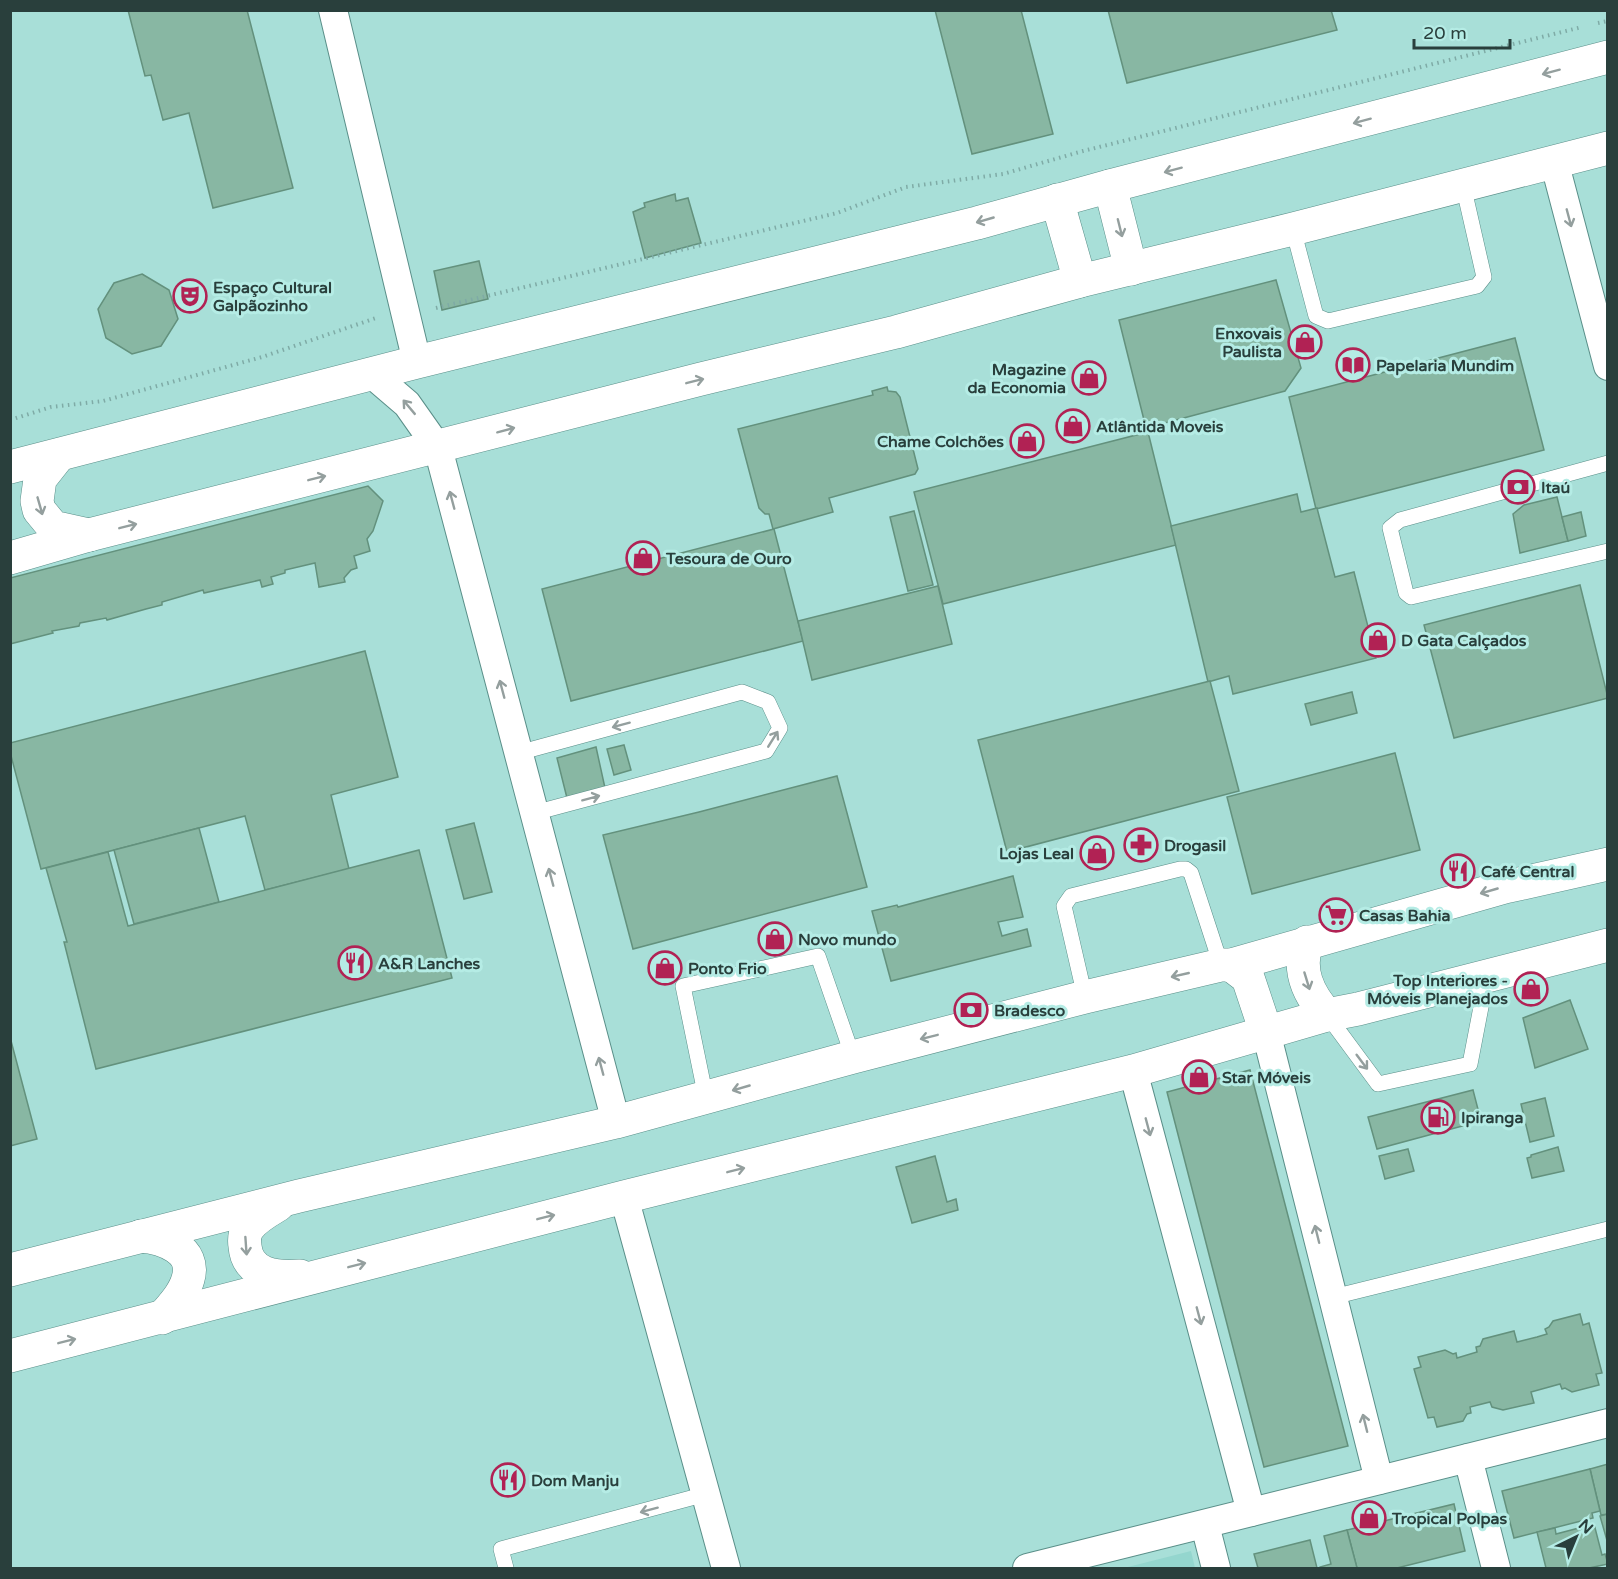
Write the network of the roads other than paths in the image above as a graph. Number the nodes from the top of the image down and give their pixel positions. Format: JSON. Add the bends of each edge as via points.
{"nodes":[{"id":1,"x":333,"y":10,"type":"edge"},
{"id":2,"x":1608,"y":57,"type":"edge"},
{"id":3,"x":1608,"y":148,"type":"edge"},
{"id":4,"x":1554,"y":161,"type":"junction"},
{"id":5,"x":1463,"y":185,"type":"junction"},
{"id":6,"x":1110,"y":186,"type":"junction"},
{"id":7,"x":1057,"y":200,"type":"junction"},
{"id":8,"x":1293,"y":229,"type":"junction"},
{"id":9,"x":1131,"y":270,"type":"junction"},
{"id":10,"x":1080,"y":281,"type":"junction"},
{"id":11,"x":417,"y":362,"type":"junction"},
{"id":12,"x":1608,"y":366,"type":"edge"},
{"id":13,"x":372,"y":374,"type":"junction"},
{"id":14,"x":438,"y":448,"type":"junction"},
{"id":15,"x":59,"y":455,"type":"junction"},
{"id":16,"x":1608,"y":463,"type":"edge"},
{"id":17,"x":10,"y":467,"type":"edge"},
{"id":18,"x":89,"y":536,"type":"junction"},
{"id":19,"x":1608,"y":551,"type":"edge"},
{"id":20,"x":10,"y":558,"type":"edge"},
{"id":21,"x":518,"y":753,"type":"junction"},
{"id":22,"x":534,"y":813,"type":"junction"},
{"id":23,"x":1608,"y":864,"type":"edge"},
{"id":24,"x":1307,"y":942,"type":"junction"},
{"id":25,"x":1608,"y":945,"type":"edge"},
{"id":26,"x":1226,"y":965,"type":"junction"},
{"id":27,"x":1486,"y":976,"type":"junction"},
{"id":28,"x":1085,"y":997,"type":"junction"},
{"id":29,"x":1327,"y":1015,"type":"junction"},
{"id":30,"x":1266,"y":1032,"type":"junction"},
{"id":31,"x":853,"y":1057,"type":"junction"},
{"id":32,"x":1133,"y":1071,"type":"junction"},
{"id":33,"x":706,"y":1098,"type":"junction"},
{"id":34,"x":616,"y":1122,"type":"junction"},
{"id":35,"x":299,"y":1196,"type":"junction"},
{"id":36,"x":624,"y":1197,"type":"junction"},
{"id":37,"x":1608,"y":1228,"type":"edge"},
{"id":38,"x":141,"y":1236,"type":"junction"},
{"id":39,"x":10,"y":1270,"type":"edge"},
{"id":40,"x":322,"y":1274,"type":"junction"},
{"id":41,"x":1333,"y":1297,"type":"junction"},
{"id":42,"x":162,"y":1318,"type":"junction"},
{"id":43,"x":10,"y":1356,"type":"edge"},
{"id":44,"x":1608,"y":1423,"type":"edge"},
{"id":45,"x":1467,"y":1458,"type":"junction"},
{"id":46,"x":1379,"y":1480,"type":"junction"},
{"id":47,"x":706,"y":1494,"type":"junction"},
{"id":48,"x":1251,"y":1512,"type":"junction"},
{"id":49,"x":1204,"y":1526,"type":"junction"},
{"id":50,"x":724,"y":1568,"type":"edge"},
{"id":51,"x":506,"y":1569,"type":"edge"},
{"id":52,"x":1027,"y":1569,"type":"edge"},
{"id":53,"x":1216,"y":1569,"type":"edge"},
{"id":54,"x":1496,"y":1569,"type":"edge"}],
"edges":[{"from":1,"to":11,"type":"street"},
{"from":2,"to":6,"type":"main road","one_way":true},
{"from":3,"to":4,"type":"main road"},
{"from":4,"to":5,"type":"main road"},
{"from":4,"to":12,"type":"street","one_way":true},
{"from":5,"to":8,"type":"main road"},
{"from":5,"to":8,"type":"lane","via":[[1484,277],[1477,286],[1322,320],[1316,316]]},
{"from":6,"to":7,"type":"main road"},
{"from":6,"to":9,"type":"main road","one_way":true},
{"from":7,"to":10,"type":"main road"},
{"from":7,"to":11,"type":"main road","one_way":true},
{"from":8,"to":9,"type":"main road"},
{"from":9,"to":10,"type":"main road"},
{"from":14,"to":10,"type":"main road","one_way":true,"via":[[896,332]]},
{"from":11,"to":13,"type":"main road"},
{"from":14,"to":13,"type":"street","one_way":true,"via":[[407,404]]},
{"from":13,"to":15,"type":"main road"},
{"from":18,"to":14,"type":"main road","one_way":true},
{"from":21,"to":14,"type":"street","one_way":true},
{"from":15,"to":17,"type":"main road"},
{"from":15,"to":18,"type":"main road","one_way":true,"via":[[40,479],[39,510],[53,526]]},
{"from":16,"to":19,"type":"lane","via":[[1400,520],[1390,528],[1406,593],[1411,597]]},
{"from":18,"to":20,"type":"main road"},
{"from":21,"to":22,"type":"street"},
{"from":22,"to":21,"type":"lane","one_way":true,"via":[[766,750],[780,728],[768,702],[742,692]]},
{"from":34,"to":22,"type":"street","one_way":true},
{"from":23,"to":24,"type":"main road","one_way":true,"via":[[1505,887]]},
{"from":24,"to":26,"type":"main road"},
{"from":24,"to":29,"type":"main road","one_way":true,"via":[[1302,961],[1305,979]]},
{"from":25,"to":27,"type":"main road"},
{"from":26,"to":28,"type":"main road","one_way":true},
{"from":26,"to":28,"type":"lane","via":[[1191,873],[1180,869],[1067,899],[1064,906]]},
{"from":26,"to":30,"type":"main road","via":[[1248,978]]},
{"from":27,"to":29,"type":"main road"},
{"from":29,"to":27,"type":"lane","one_way":true,"via":[[1378,1084],[1470,1064]]},
{"from":28,"to":31,"type":"main road","one_way":true},
{"from":29,"to":30,"type":"main road"},
{"from":30,"to":32,"type":"main road"},
{"from":41,"to":30,"type":"street","one_way":true},
{"from":31,"to":33,"type":"main road","one_way":true},
{"from":31,"to":33,"type":"lane","via":[[818,956],[683,986]]},
{"from":36,"to":32,"type":"main road","one_way":true},
{"from":32,"to":48,"type":"street","one_way":true},
{"from":33,"to":34,"type":"main road"},
{"from":34,"to":35,"type":"main road"},
{"from":35,"to":38,"type":"main road"},
{"from":35,"to":40,"type":"main road","one_way":true,"via":[[252,1223],[247,1231],[246,1252],[256,1269],[270,1275]]},
{"from":40,"to":36,"type":"main road","one_way":true},
{"from":36,"to":47,"type":"street"},
{"from":37,"to":41,"type":"lane"},
{"from":38,"to":39,"type":"main road"},
{"from":38,"to":42,"type":"main road","via":[[174,1245],[189,1265],[184,1288]]},
{"from":40,"to":42,"type":"main road"},
{"from":46,"to":41,"type":"street","one_way":true},
{"from":43,"to":42,"type":"main road","one_way":true},
{"from":44,"to":45,"type":"street"},
{"from":45,"to":46,"type":"street"},
{"from":45,"to":54,"type":"street"},
{"from":46,"to":48,"type":"street"},
{"from":47,"to":50,"type":"street"},
{"from":47,"to":51,"type":"lane","one_way":true,"via":[[501,1549]]},
{"from":48,"to":49,"type":"street"},
{"from":49,"to":52,"type":"street"},
{"from":49,"to":53,"type":"street"}]}
